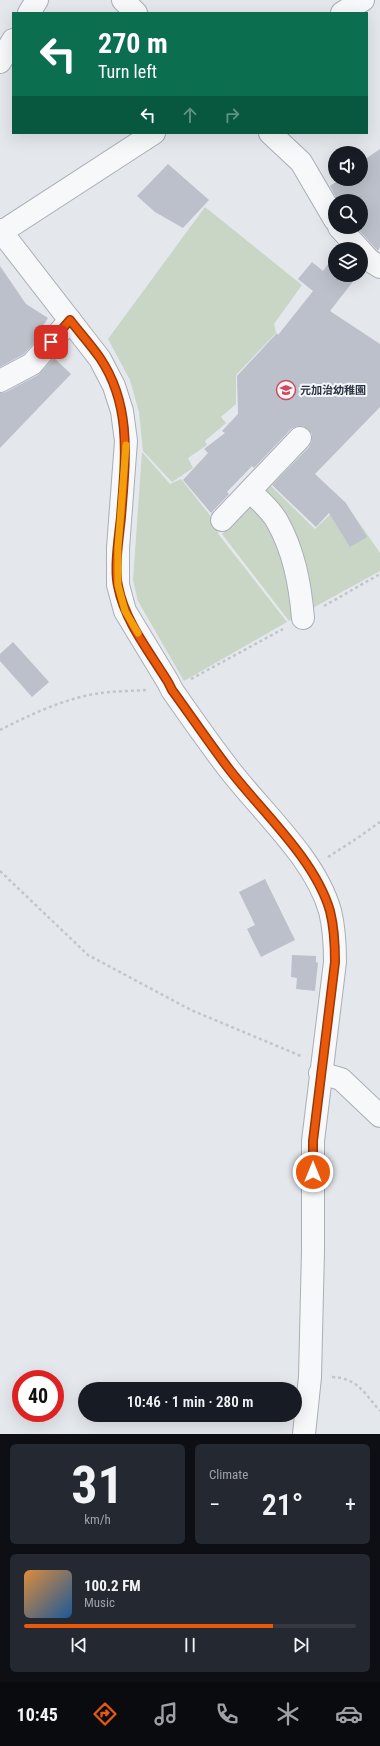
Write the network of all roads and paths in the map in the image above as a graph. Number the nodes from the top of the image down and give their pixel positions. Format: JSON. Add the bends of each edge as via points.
{"nodes":[{"id":1,"x":37,"y":0,"type":"edge"},
{"id":2,"x":123,"y":0,"type":"edge"},
{"id":3,"x":363,"y":0,"type":"edge"},
{"id":4,"x":30,"y":12,"type":"edge"},
{"id":5,"x":135,"y":12,"type":"edge"},
{"id":6,"x":344,"y":12,"type":"edge"},
{"id":7,"x":12,"y":42,"type":"edge"},
{"id":8,"x":0,"y":62,"type":"edge"},
{"id":9,"x":152,"y":134,"type":"edge"},
{"id":10,"x":271,"y":134,"type":"edge"},
{"id":11,"x":328,"y":208,"type":"edge"},
{"id":12,"x":1,"y":232,"type":"edge"},
{"id":13,"x":346,"y":234,"type":"edge"},
{"id":14,"x":353,"y":242,"type":"edge"},
{"id":15,"x":368,"y":259,"type":"edge"},
{"id":16,"x":380,"y":267,"type":"edge"},
{"id":17,"x":70,"y":320,"type":"junction"},
{"id":18,"x":0,"y":382,"type":"edge"},
{"id":19,"x":300,"y":438,"type":"dead end"},
{"id":20,"x":250,"y":491,"type":"junction"},
{"id":21,"x":222,"y":520,"type":"dead end"},
{"id":22,"x":380,"y":574,"type":"edge"},
{"id":23,"x":303,"y":618,"type":"junction"},
{"id":24,"x":170,"y":686,"type":"junction"},
{"id":25,"x":0,"y":730,"type":"edge"},
{"id":26,"x":380,"y":822,"type":"edge"},
{"id":27,"x":309,"y":867,"type":"junction"},
{"id":28,"x":0,"y":871,"type":"edge"},
{"id":29,"x":321,"y":1067,"type":"junction"},
{"id":30,"x":380,"y":1116,"type":"edge"},
{"id":31,"x":310,"y":1377,"type":"junction"},
{"id":32,"x":380,"y":1410,"type":"edge"},
{"id":33,"x":304,"y":1434,"type":"edge"}],
"edges":[{"from":1,"to":4,"type":"street"},
{"from":2,"to":5,"type":"street"},
{"from":3,"to":6,"type":"street"},
{"from":7,"to":8,"type":"street"},
{"from":9,"to":12,"type":"street"},
{"from":10,"to":11,"type":"street","via":[[301,162]]},
{"from":12,"to":17,"type":"street"},
{"from":13,"to":14,"type":"street"},
{"from":15,"to":16,"type":"street"},
{"from":17,"to":18,"type":"street","via":[[32,364]]},
{"from":17,"to":24,"type":"street","via":[[100,359],[114,386],[122,411],[126,441],[118,548],[118,585],[125,611]]},
{"from":19,"to":20,"type":"street"},
{"from":20,"to":21,"type":"street"},
{"from":20,"to":23,"type":"street","via":[[277,520],[289,546],[298,577]]},
{"from":22,"to":23,"type":"path"},
{"from":23,"to":24,"type":"path"},
{"from":24,"to":25,"type":"path","via":[[100,693],[46,709]]},
{"from":24,"to":27,"type":"street","via":[[229,769]]},
{"from":26,"to":27,"type":"path","via":[[359,838]]},
{"from":27,"to":29,"type":"street","via":[[330,910],[335,939],[335,962]]},
{"from":28,"to":29,"type":"path","via":[[88,955],[191,1010],[303,1056]]},
{"from":29,"to":30,"type":"street","via":[[341,1079]]},
{"from":29,"to":31,"type":"street","via":[[313,1141]]},
{"from":31,"to":32,"type":"path","via":[[348,1379],[356,1383]]},
{"from":31,"to":33,"type":"street"}]}
